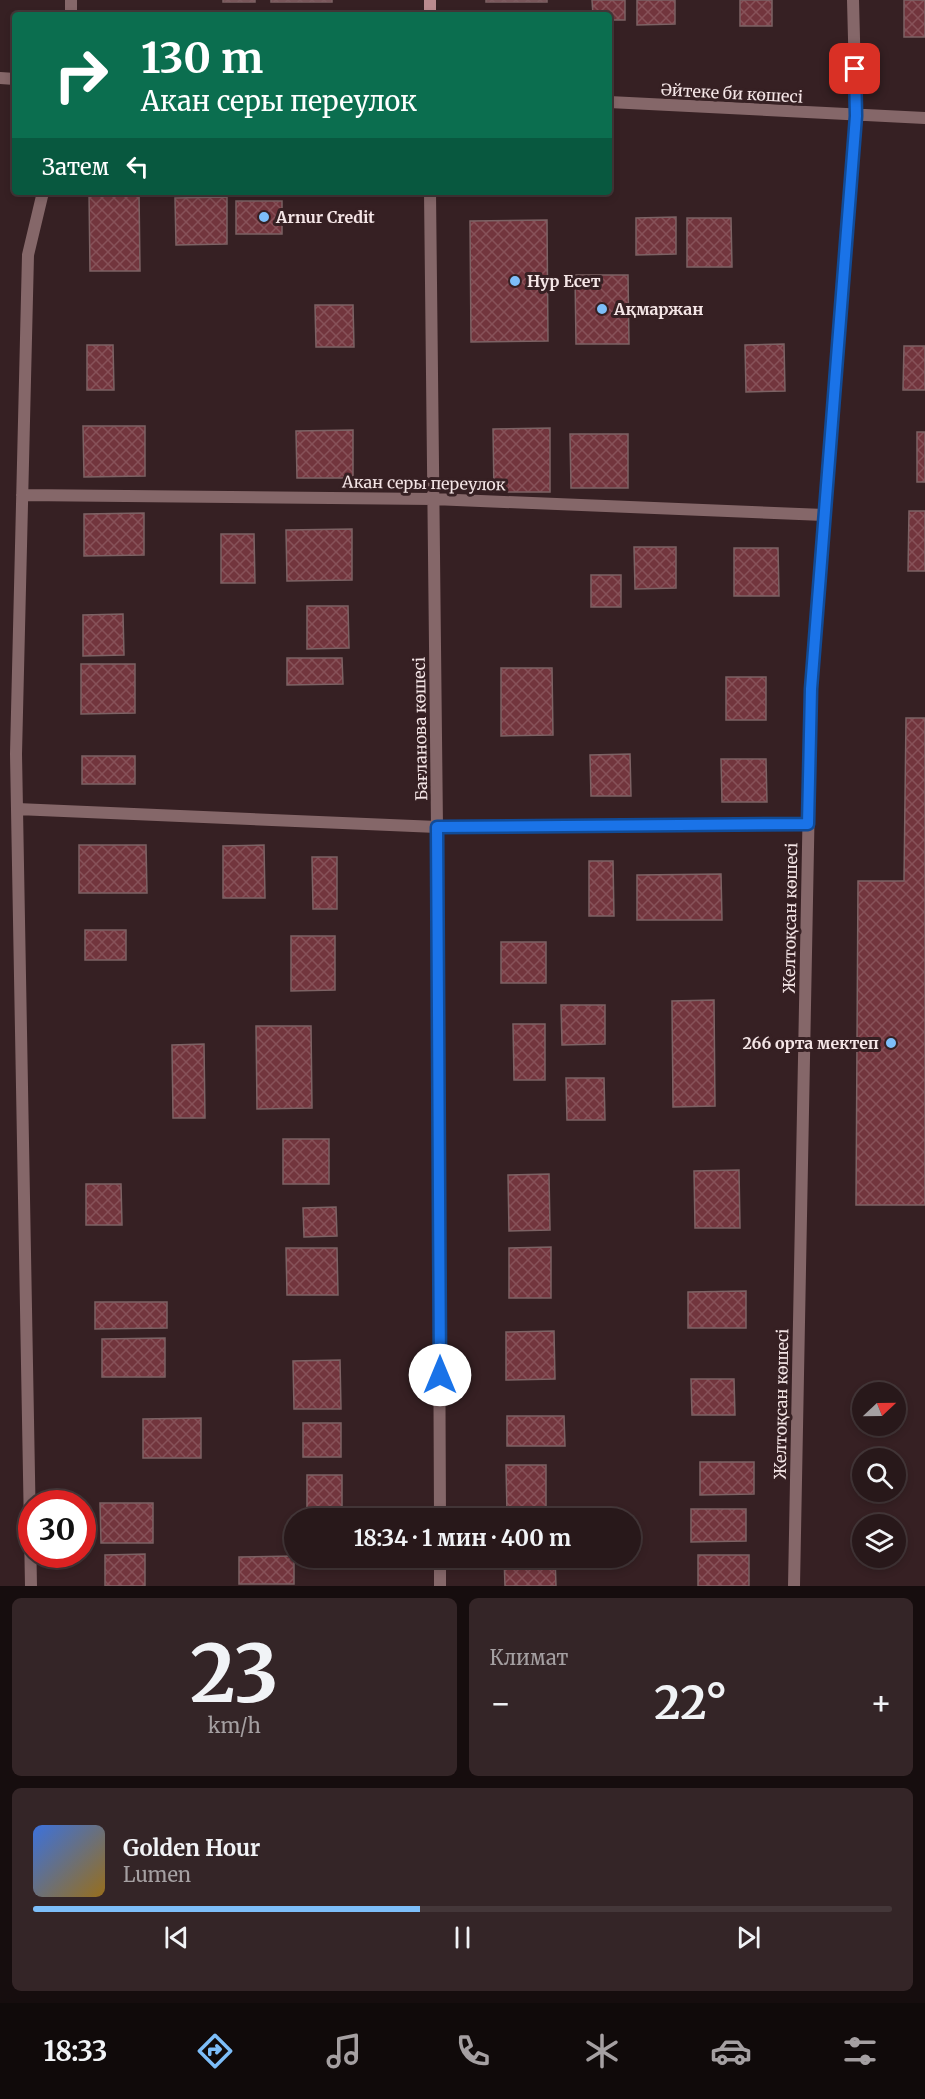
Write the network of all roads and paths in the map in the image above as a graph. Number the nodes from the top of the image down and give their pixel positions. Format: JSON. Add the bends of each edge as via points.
{"nodes":[{"id":1,"x":853,"y":0,"type":"edge"},
{"id":2,"x":612,"y":102,"type":"edge"},
{"id":3,"x":856,"y":116,"type":"junction"},
{"id":4,"x":925,"y":118,"type":"edge"},
{"id":5,"x":42,"y":195,"type":"edge"},
{"id":6,"x":430,"y":195,"type":"edge"},
{"id":7,"x":22,"y":495,"type":"junction"},
{"id":8,"x":433,"y":499,"type":"junction"},
{"id":9,"x":824,"y":515,"type":"junction"},
{"id":10,"x":17,"y":809,"type":"junction"},
{"id":11,"x":808,"y":824,"type":"junction"},
{"id":12,"x":437,"y":827,"type":"junction"},
{"id":13,"x":440,"y":1508,"type":"edge"},
{"id":14,"x":440,"y":1568,"type":"edge"},
{"id":15,"x":31,"y":1586,"type":"edge"},
{"id":16,"x":440,"y":1586,"type":"edge"},
{"id":17,"x":794,"y":1586,"type":"edge"}],
"edges":[{"from":1,"to":3,"type":"street","name":"Желтоқсан көшесі"},
{"from":2,"to":3,"type":"street","name":"Әйтеке би көшесі"},
{"from":3,"to":4,"type":"street","name":"Әйтеке би көшесі"},
{"from":3,"to":9,"type":"street","name":"Желтоқсан көшесі"},
{"from":5,"to":7,"type":"street","via":[[28,255]]},
{"from":6,"to":8,"type":"street","name":"Бағланова көшесі"},
{"from":7,"to":8,"type":"street","name":"Акан серы переулок"},
{"from":7,"to":10,"type":"street"},
{"from":8,"to":9,"type":"street","name":"Акан серы переулок"},
{"from":8,"to":12,"type":"street","name":"Бағланова көшесі"},
{"from":9,"to":11,"type":"street","name":"Желтоқсан көшесі","via":[[811,689]]},
{"from":10,"to":12,"type":"street"},
{"from":10,"to":15,"type":"street"},
{"from":11,"to":12,"type":"street"},
{"from":11,"to":17,"type":"street","name":"Желтоқсан көшесі"},
{"from":12,"to":13,"type":"street","name":"Бағланова көшесі"},
{"from":14,"to":16,"type":"street"}]}
